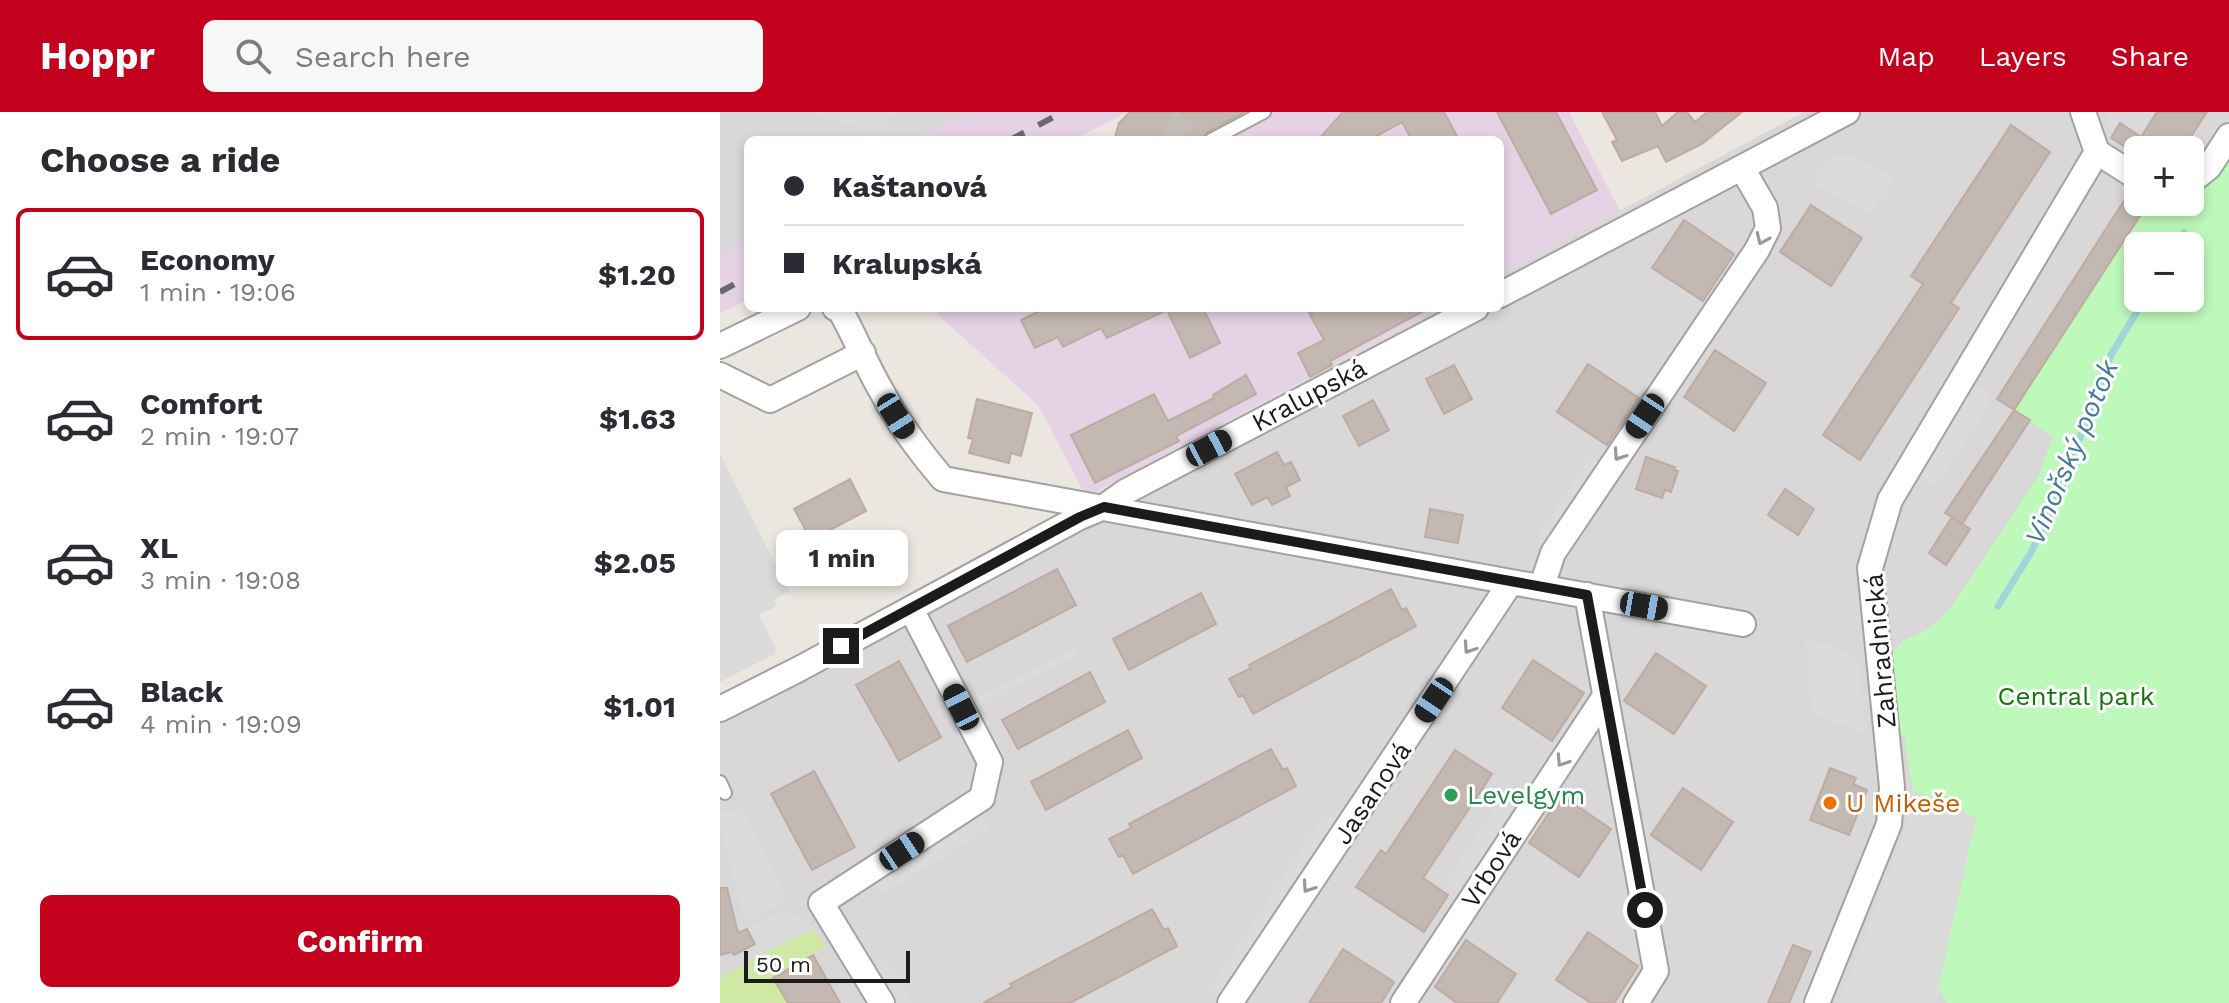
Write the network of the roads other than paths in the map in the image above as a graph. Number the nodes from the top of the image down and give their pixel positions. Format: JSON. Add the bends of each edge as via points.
{"nodes":[{"id":1,"x":1264,"y":112,"type":"edge"},
{"id":2,"x":1847,"y":112,"type":"edge"},
{"id":3,"x":2083,"y":112,"type":"edge"},
{"id":4,"x":1219,"y":136,"type":"edge"},
{"id":5,"x":2229,"y":136,"type":"edge"},
{"id":6,"x":2097,"y":152,"type":"junction"},
{"id":7,"x":1742,"y":168,"type":"junction"},
{"id":8,"x":2124,"y":169,"type":"edge"},
{"id":9,"x":2204,"y":171,"type":"edge"},
{"id":10,"x":1504,"y":293,"type":"edge"},
{"id":11,"x":790,"y":312,"type":"edge"},
{"id":12,"x":839,"y":312,"type":"edge"},
{"id":13,"x":1468,"y":312,"type":"edge"},
{"id":14,"x":720,"y":346,"type":"edge"},
{"id":15,"x":863,"y":353,"type":"junction"},
{"id":16,"x":720,"y":375,"type":"edge"},
{"id":17,"x":1104,"y":507,"type":"junction"},
{"id":18,"x":1511,"y":582,"type":"junction"},
{"id":19,"x":1542,"y":586,"type":"junction"},
{"id":20,"x":1587,"y":595,"type":"junction"},
{"id":21,"x":911,"y":609,"type":"junction"},
{"id":22,"x":1743,"y":624,"type":"dead end"},
{"id":23,"x":1605,"y":696,"type":"junction"},
{"id":24,"x":720,"y":709,"type":"edge"},
{"id":25,"x":1411,"y":999,"type":"edge"},
{"id":26,"x":882,"y":1003,"type":"edge"},
{"id":27,"x":1230,"y":1003,"type":"edge"},
{"id":28,"x":1636,"y":1003,"type":"edge"},
{"id":29,"x":1817,"y":1003,"type":"edge"}],
"edges":[{"from":1,"to":4,"type":"lane"},
{"from":2,"to":7,"type":"street"},
{"from":3,"to":6,"type":"street"},
{"from":5,"to":9,"type":"street"},
{"from":6,"to":8,"type":"street"},
{"from":6,"to":29,"type":"street","name":"Zahradnická","via":[[1890,500],[1870,568],[1892,787],[1889,824]]},
{"from":7,"to":10,"type":"street"},
{"from":7,"to":19,"type":"street","one_way":true,"via":[[1765,208],[1768,228],[1553,553]]},
{"from":11,"to":14,"type":"street"},
{"from":12,"to":15,"type":"street"},
{"from":13,"to":17,"type":"street","name":"Kralupská"},
{"from":15,"to":16,"type":"street","via":[[770,400]]},
{"from":15,"to":17,"type":"street","via":[[911,440],[943,479]]},
{"from":17,"to":18,"type":"street"},
{"from":17,"to":21,"type":"street","name":"Kralupská"},
{"from":18,"to":19,"type":"street"},
{"from":18,"to":27,"type":"street","name":"Jasanová","one_way":true},
{"from":19,"to":20,"type":"street"},
{"from":20,"to":22,"type":"street"},
{"from":20,"to":23,"type":"street"},
{"from":21,"to":24,"type":"street","name":"Kralupská"},
{"from":21,"to":26,"type":"street","via":[[990,762],[982,798],[821,903]]},
{"from":23,"to":25,"type":"street","name":"Vrbová","one_way":true},
{"from":23,"to":28,"type":"street","via":[[1656,971]]}]}
